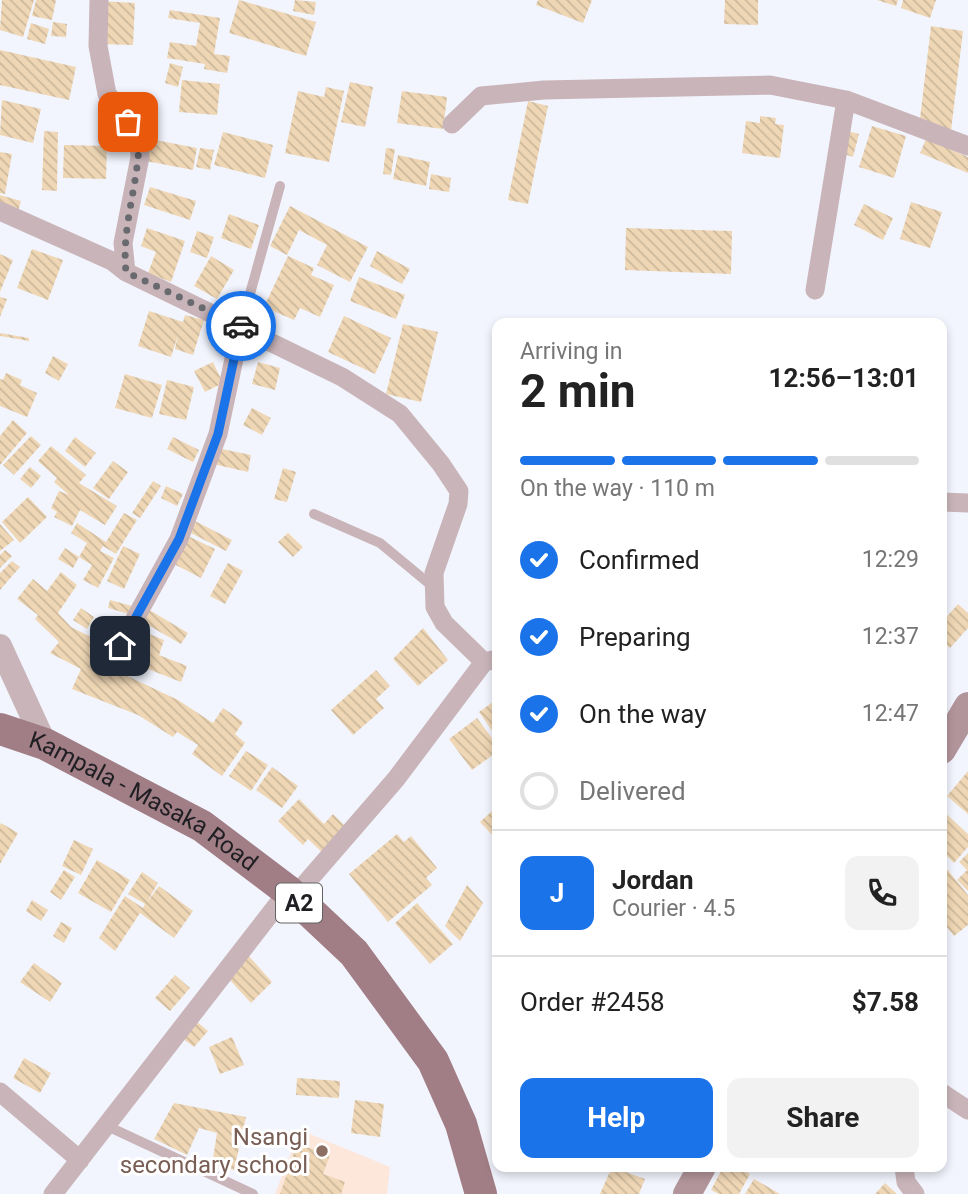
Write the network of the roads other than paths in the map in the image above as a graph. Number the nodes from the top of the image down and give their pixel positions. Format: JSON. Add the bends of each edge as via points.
{"nodes":[{"id":1,"x":99,"y":0,"type":"edge"},
{"id":2,"x":846,"y":100,"type":"junction"},
{"id":3,"x":452,"y":124,"type":"dead end"},
{"id":4,"x":968,"y":146,"type":"edge"},
{"id":5,"x":280,"y":186,"type":"dead end"},
{"id":6,"x":0,"y":211,"type":"edge"},
{"id":7,"x":126,"y":272,"type":"junction"},
{"id":8,"x":815,"y":290,"type":"dead end"},
{"id":9,"x":242,"y":326,"type":"junction"},
{"id":10,"x":947,"y":502,"type":"edge"},
{"id":11,"x":968,"y":503,"type":"edge"},
{"id":12,"x":314,"y":514,"type":"dead end"},
{"id":13,"x":432,"y":586,"type":"junction"},
{"id":14,"x":0,"y":646,"type":"edge"},
{"id":15,"x":120,"y":646,"type":"dead end"},
{"id":16,"x":491,"y":660,"type":"edge"},
{"id":17,"x":968,"y":706,"type":"edge"},
{"id":18,"x":0,"y":729,"type":"edge"},
{"id":19,"x":947,"y":742,"type":"edge"},
{"id":20,"x":45,"y":744,"type":"junction"},
{"id":21,"x":290,"y":895,"type":"junction"},
{"id":22,"x":0,"y":1092,"type":"edge"},
{"id":23,"x":947,"y":1099,"type":"edge"},
{"id":24,"x":968,"y":1110,"type":"edge"},
{"id":25,"x":105,"y":1125,"type":"junction"},
{"id":26,"x":80,"y":1160,"type":"junction"},
{"id":27,"x":699,"y":1172,"type":"edge"},
{"id":28,"x":905,"y":1172,"type":"edge"},
{"id":29,"x":53,"y":1194,"type":"edge"},
{"id":30,"x":253,"y":1194,"type":"edge"},
{"id":31,"x":481,"y":1194,"type":"edge"},
{"id":32,"x":687,"y":1194,"type":"edge"},
{"id":33,"x":915,"y":1194,"type":"edge"}],
"edges":[{"from":1,"to":7,"type":"street","via":[[98,46],[107,94],[139,134],[140,157],[123,243]]},
{"from":2,"to":3,"type":"street","via":[[770,85],[544,90],[481,96]]},
{"from":2,"to":4,"type":"street"},
{"from":2,"to":8,"type":"street"},
{"from":5,"to":9,"type":"lane"},
{"from":6,"to":7,"type":"street","via":[[112,261]]},
{"from":7,"to":9,"type":"street"},
{"from":9,"to":13,"type":"street","via":[[391,406],[441,464],[459,491]]},
{"from":9,"to":15,"type":"street","via":[[218,434],[179,539]]},
{"from":10,"to":11,"type":"street"},
{"from":12,"to":13,"type":"lane","via":[[380,543]]},
{"from":13,"to":16,"type":"street","via":[[444,624]]},
{"from":14,"to":20,"type":"street"},
{"from":16,"to":21,"type":"street","via":[[396,779]]},
{"from":17,"to":19,"type":"main road"},
{"from":18,"to":20,"type":"main road","name":"Kampala - Masaka Road","number":"A2"},
{"from":20,"to":21,"type":"main road","name":"Kampala - Masaka Road","number":"A2","via":[[202,826]]},
{"from":21,"to":25,"type":"street"},
{"from":21,"to":31,"type":"main road","name":"Kampala - Masaka Road","number":"A2","via":[[354,953],[433,1061],[461,1124]]},
{"from":22,"to":26,"type":"street"},
{"from":23,"to":24,"type":"street"},
{"from":25,"to":26,"type":"street"},
{"from":25,"to":30,"type":"lane"},
{"from":26,"to":29,"type":"street"},
{"from":27,"to":32,"type":"main road"},
{"from":28,"to":33,"type":"street"}]}
